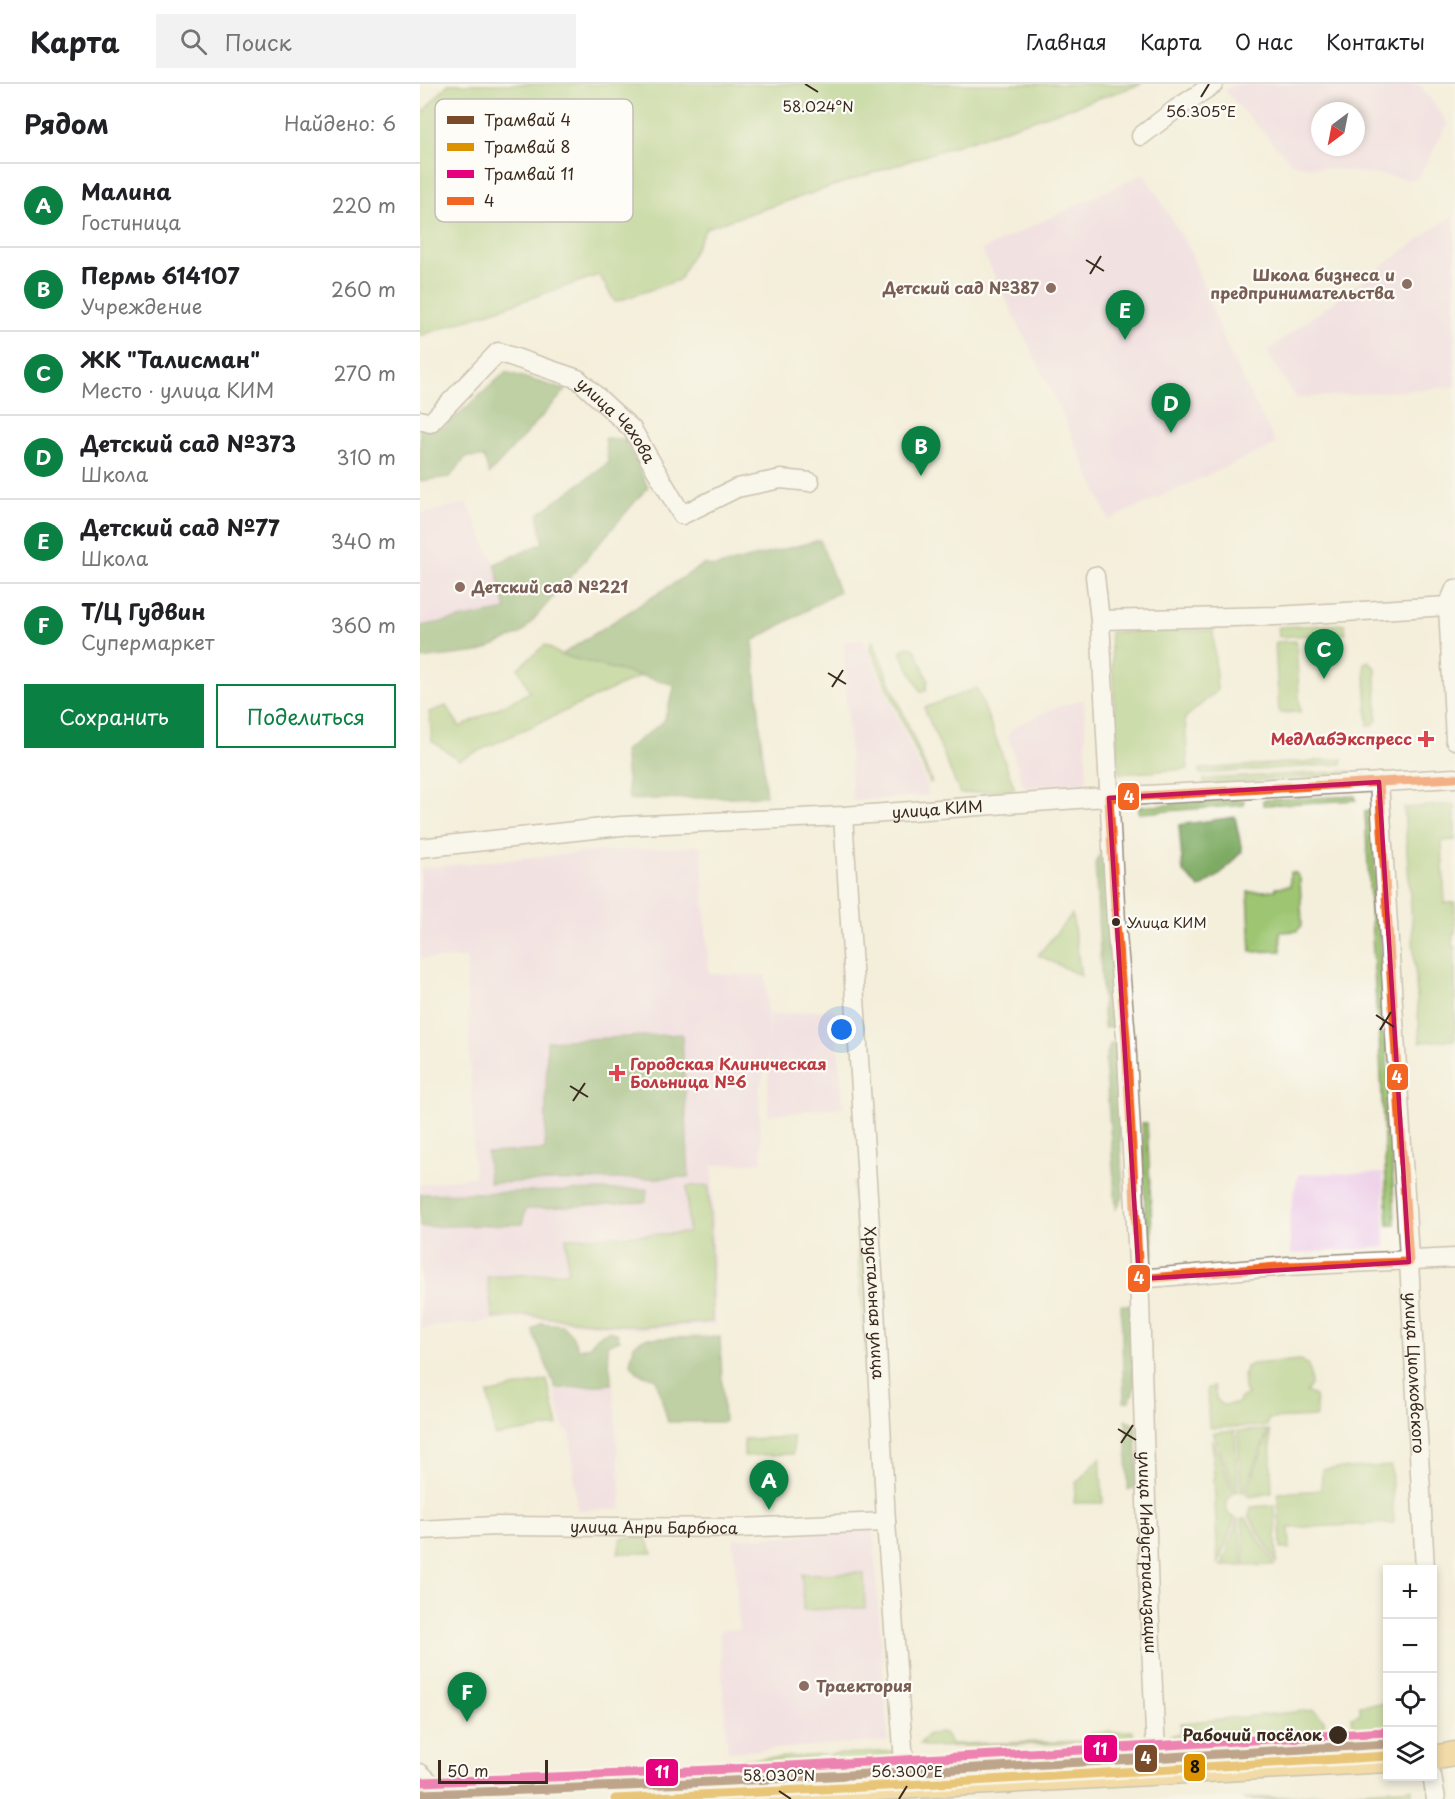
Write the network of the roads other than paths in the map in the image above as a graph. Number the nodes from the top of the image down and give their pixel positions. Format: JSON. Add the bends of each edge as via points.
{"nodes":[{"id":1,"x":1214,"y":84,"type":"edge"},
{"id":2,"x":1142,"y":136,"type":"dead end"},
{"id":3,"x":420,"y":420,"type":"edge"},
{"id":4,"x":810,"y":482,"type":"dead end"},
{"id":5,"x":1095,"y":576,"type":"dead end"},
{"id":6,"x":1452,"y":597,"type":"edge"},
{"id":7,"x":1100,"y":620,"type":"junction"},
{"id":8,"x":1455,"y":740,"type":"edge"},
{"id":9,"x":1455,"y":778,"type":"edge"},
{"id":10,"x":1379,"y":782,"type":"junction"},
{"id":11,"x":1109,"y":798,"type":"junction"},
{"id":12,"x":843,"y":816,"type":"junction"},
{"id":13,"x":420,"y":848,"type":"edge"},
{"id":14,"x":1455,"y":1258,"type":"edge"},
{"id":15,"x":1409,"y":1262,"type":"junction"},
{"id":16,"x":1139,"y":1279,"type":"junction"},
{"id":17,"x":886,"y":1522,"type":"junction"},
{"id":18,"x":420,"y":1530,"type":"edge"},
{"id":19,"x":1425,"y":1565,"type":"edge"},
{"id":20,"x":1455,"y":1754,"type":"edge"},
{"id":21,"x":1437,"y":1757,"type":"edge"},
{"id":22,"x":1383,"y":1760,"type":"edge"},
{"id":23,"x":420,"y":1773,"type":"edge"},
{"id":24,"x":1157,"y":1774,"type":"junction"},
{"id":25,"x":906,"y":1788,"type":"junction"},
{"id":26,"x":463,"y":1799,"type":"edge"},
{"id":27,"x":680,"y":1799,"type":"edge"}],
"edges":[{"from":1,"to":2,"type":"street"},
{"from":3,"to":4,"type":"street","name":"улица Чехова","via":[[430,423],[498,352],[578,379],[632,429],[682,514],[737,488],[781,479]]},
{"from":5,"to":7,"type":"street","name":"улица Индустриализации"},
{"from":6,"to":7,"type":"street","via":[[1256,617]]},
{"from":6,"to":8,"type":"street"},
{"from":7,"to":11,"type":"street","name":"улица Индустриализации"},
{"from":9,"to":10,"type":"street","name":"улица КИМ"},
{"from":10,"to":11,"type":"street","name":"улица КИМ"},
{"from":10,"to":15,"type":"street","name":"улица Циолковского"},
{"from":11,"to":12,"type":"street","name":"улица КИМ"},
{"from":11,"to":16,"type":"street","name":"улица Индустриализации"},
{"from":12,"to":13,"type":"street","name":"улица КИМ","via":[[621,826]]},
{"from":12,"to":17,"type":"street","name":"Хрустальная улица"},
{"from":14,"to":15,"type":"street"},
{"from":15,"to":16,"type":"street","via":[[1288,1266]]},
{"from":15,"to":19,"type":"street","name":"улица Циолковского"},
{"from":16,"to":24,"type":"street","name":"улица Индустриализации"},
{"from":17,"to":18,"type":"street","name":"улица Анри Барбюса","via":[[738,1528],[495,1526]]},
{"from":17,"to":25,"type":"street","name":"Хрустальная улица"},
{"from":20,"to":21,"type":"main road"},
{"from":22,"to":24,"type":"main road"},
{"from":23,"to":26,"type":"street","via":[[433,1785]]},
{"from":24,"to":25,"type":"main road"},
{"from":25,"to":27,"type":"main road"}]}
